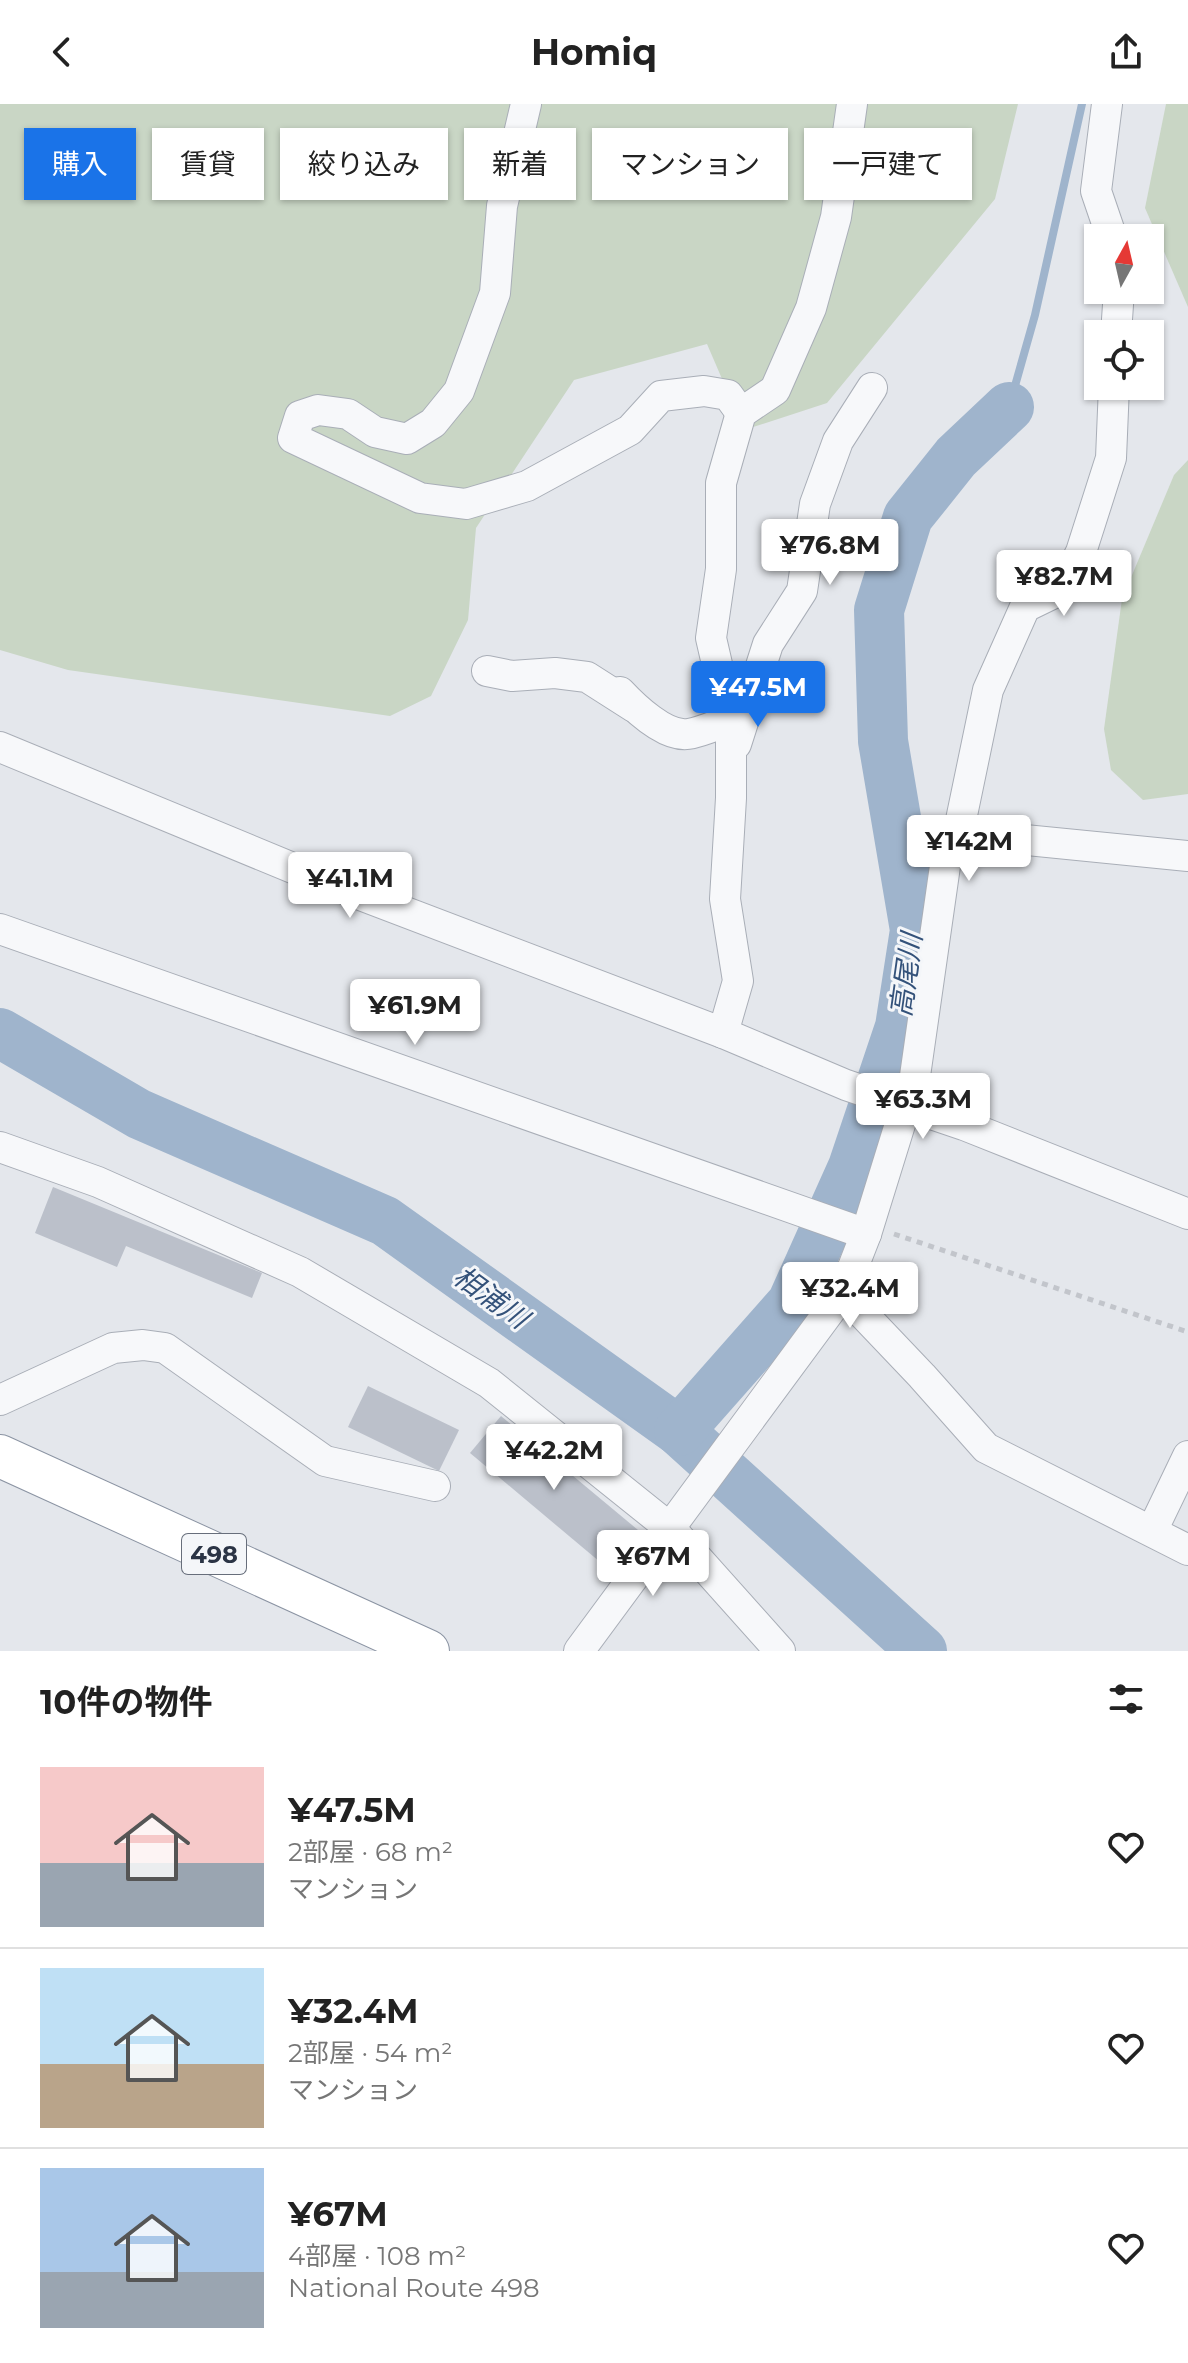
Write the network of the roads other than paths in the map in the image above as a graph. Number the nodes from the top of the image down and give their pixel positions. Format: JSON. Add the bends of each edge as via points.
{"nodes":[{"id":1,"x":526,"y":104,"type":"edge"},
{"id":2,"x":852,"y":104,"type":"edge"},
{"id":3,"x":1107,"y":104,"type":"edge"},
{"id":4,"x":1107,"y":224,"type":"edge"},
{"id":5,"x":872,"y":388,"type":"dead end"},
{"id":6,"x":1113,"y":400,"type":"edge"},
{"id":7,"x":741,"y":413,"type":"junction"},
{"id":8,"x":601,"y":670,"type":"dead end"},
{"id":9,"x":487,"y":671,"type":"dead end"},
{"id":10,"x":634,"y":707,"type":"junction"},
{"id":11,"x":730,"y":720,"type":"junction"},
{"id":12,"x":0,"y":747,"type":"edge"},
{"id":13,"x":731,"y":761,"type":"junction"},
{"id":14,"x":956,"y":844,"type":"junction"},
{"id":15,"x":1188,"y":856,"type":"edge"},
{"id":16,"x":0,"y":929,"type":"edge"},
{"id":17,"x":723,"y":1033,"type":"junction"},
{"id":18,"x":894,"y":1102,"type":"junction"},
{"id":19,"x":0,"y":1147,"type":"edge"},
{"id":20,"x":1188,"y":1214,"type":"edge"},
{"id":21,"x":860,"y":1229,"type":"junction"},
{"id":22,"x":843,"y":1293,"type":"junction"},
{"id":23,"x":0,"y":1400,"type":"edge"},
{"id":24,"x":0,"y":1456,"type":"edge"},
{"id":25,"x":1188,"y":1456,"type":"edge"},
{"id":26,"x":435,"y":1486,"type":"dead end"},
{"id":27,"x":677,"y":1521,"type":"junction"},
{"id":28,"x":1152,"y":1531,"type":"junction"},
{"id":29,"x":1188,"y":1550,"type":"edge"},
{"id":30,"x":428,"y":1651,"type":"edge"},
{"id":31,"x":579,"y":1651,"type":"edge"},
{"id":32,"x":780,"y":1651,"type":"edge"}],
"edges":[{"from":1,"to":7,"type":"street","via":[[502,206],[495,293],[459,391],[433,423],[407,439],[375,432],[348,414],[318,410],[300,416],[293,438],[420,498],[466,504],[527,486],[618,437],[661,396],[704,391],[728,395]]},
{"from":2,"to":7,"type":"street","via":[[836,217],[811,308],[775,390]]},
{"from":3,"to":4,"type":"street","via":[[1096,191]]},
{"from":5,"to":13,"type":"street","via":[[838,441],[815,504],[802,591],[768,644]]},
{"from":6,"to":14,"type":"street","via":[[1111,458],[1081,552],[1062,589],[1025,607],[988,690]]},
{"from":7,"to":11,"type":"street","via":[[721,483],[721,569],[711,638]]},
{"from":8,"to":10,"type":"street"},
{"from":9,"to":10,"type":"street","via":[[587,677]]},
{"from":10,"to":11,"type":"street","via":[[661,726],[685,734]]},
{"from":11,"to":13,"type":"street"},
{"from":12,"to":17,"type":"street","via":[[329,883]]},
{"from":13,"to":17,"type":"street","via":[[725,899],[738,981]]},
{"from":14,"to":15,"type":"street","via":[[976,835]]},
{"from":14,"to":18,"type":"street","via":[[947,852],[944,868],[915,1076]]},
{"from":16,"to":21,"type":"street","via":[[812,1217]]},
{"from":17,"to":18,"type":"street"},
{"from":18,"to":20,"type":"street"},
{"from":18,"to":21,"type":"street"},
{"from":19,"to":27,"type":"street","via":[[98,1182],[300,1272],[489,1383]]},
{"from":21,"to":22,"type":"street"},
{"from":22,"to":27,"type":"street"},
{"from":22,"to":28,"type":"street","via":[[986,1448]]},
{"from":23,"to":26,"type":"street","via":[[113,1348],[165,1348],[325,1461]]},
{"from":24,"to":30,"type":"highway","number":"498"},
{"from":25,"to":28,"type":"street"},
{"from":27,"to":31,"type":"street"},
{"from":27,"to":32,"type":"street"},
{"from":28,"to":29,"type":"street"}]}
